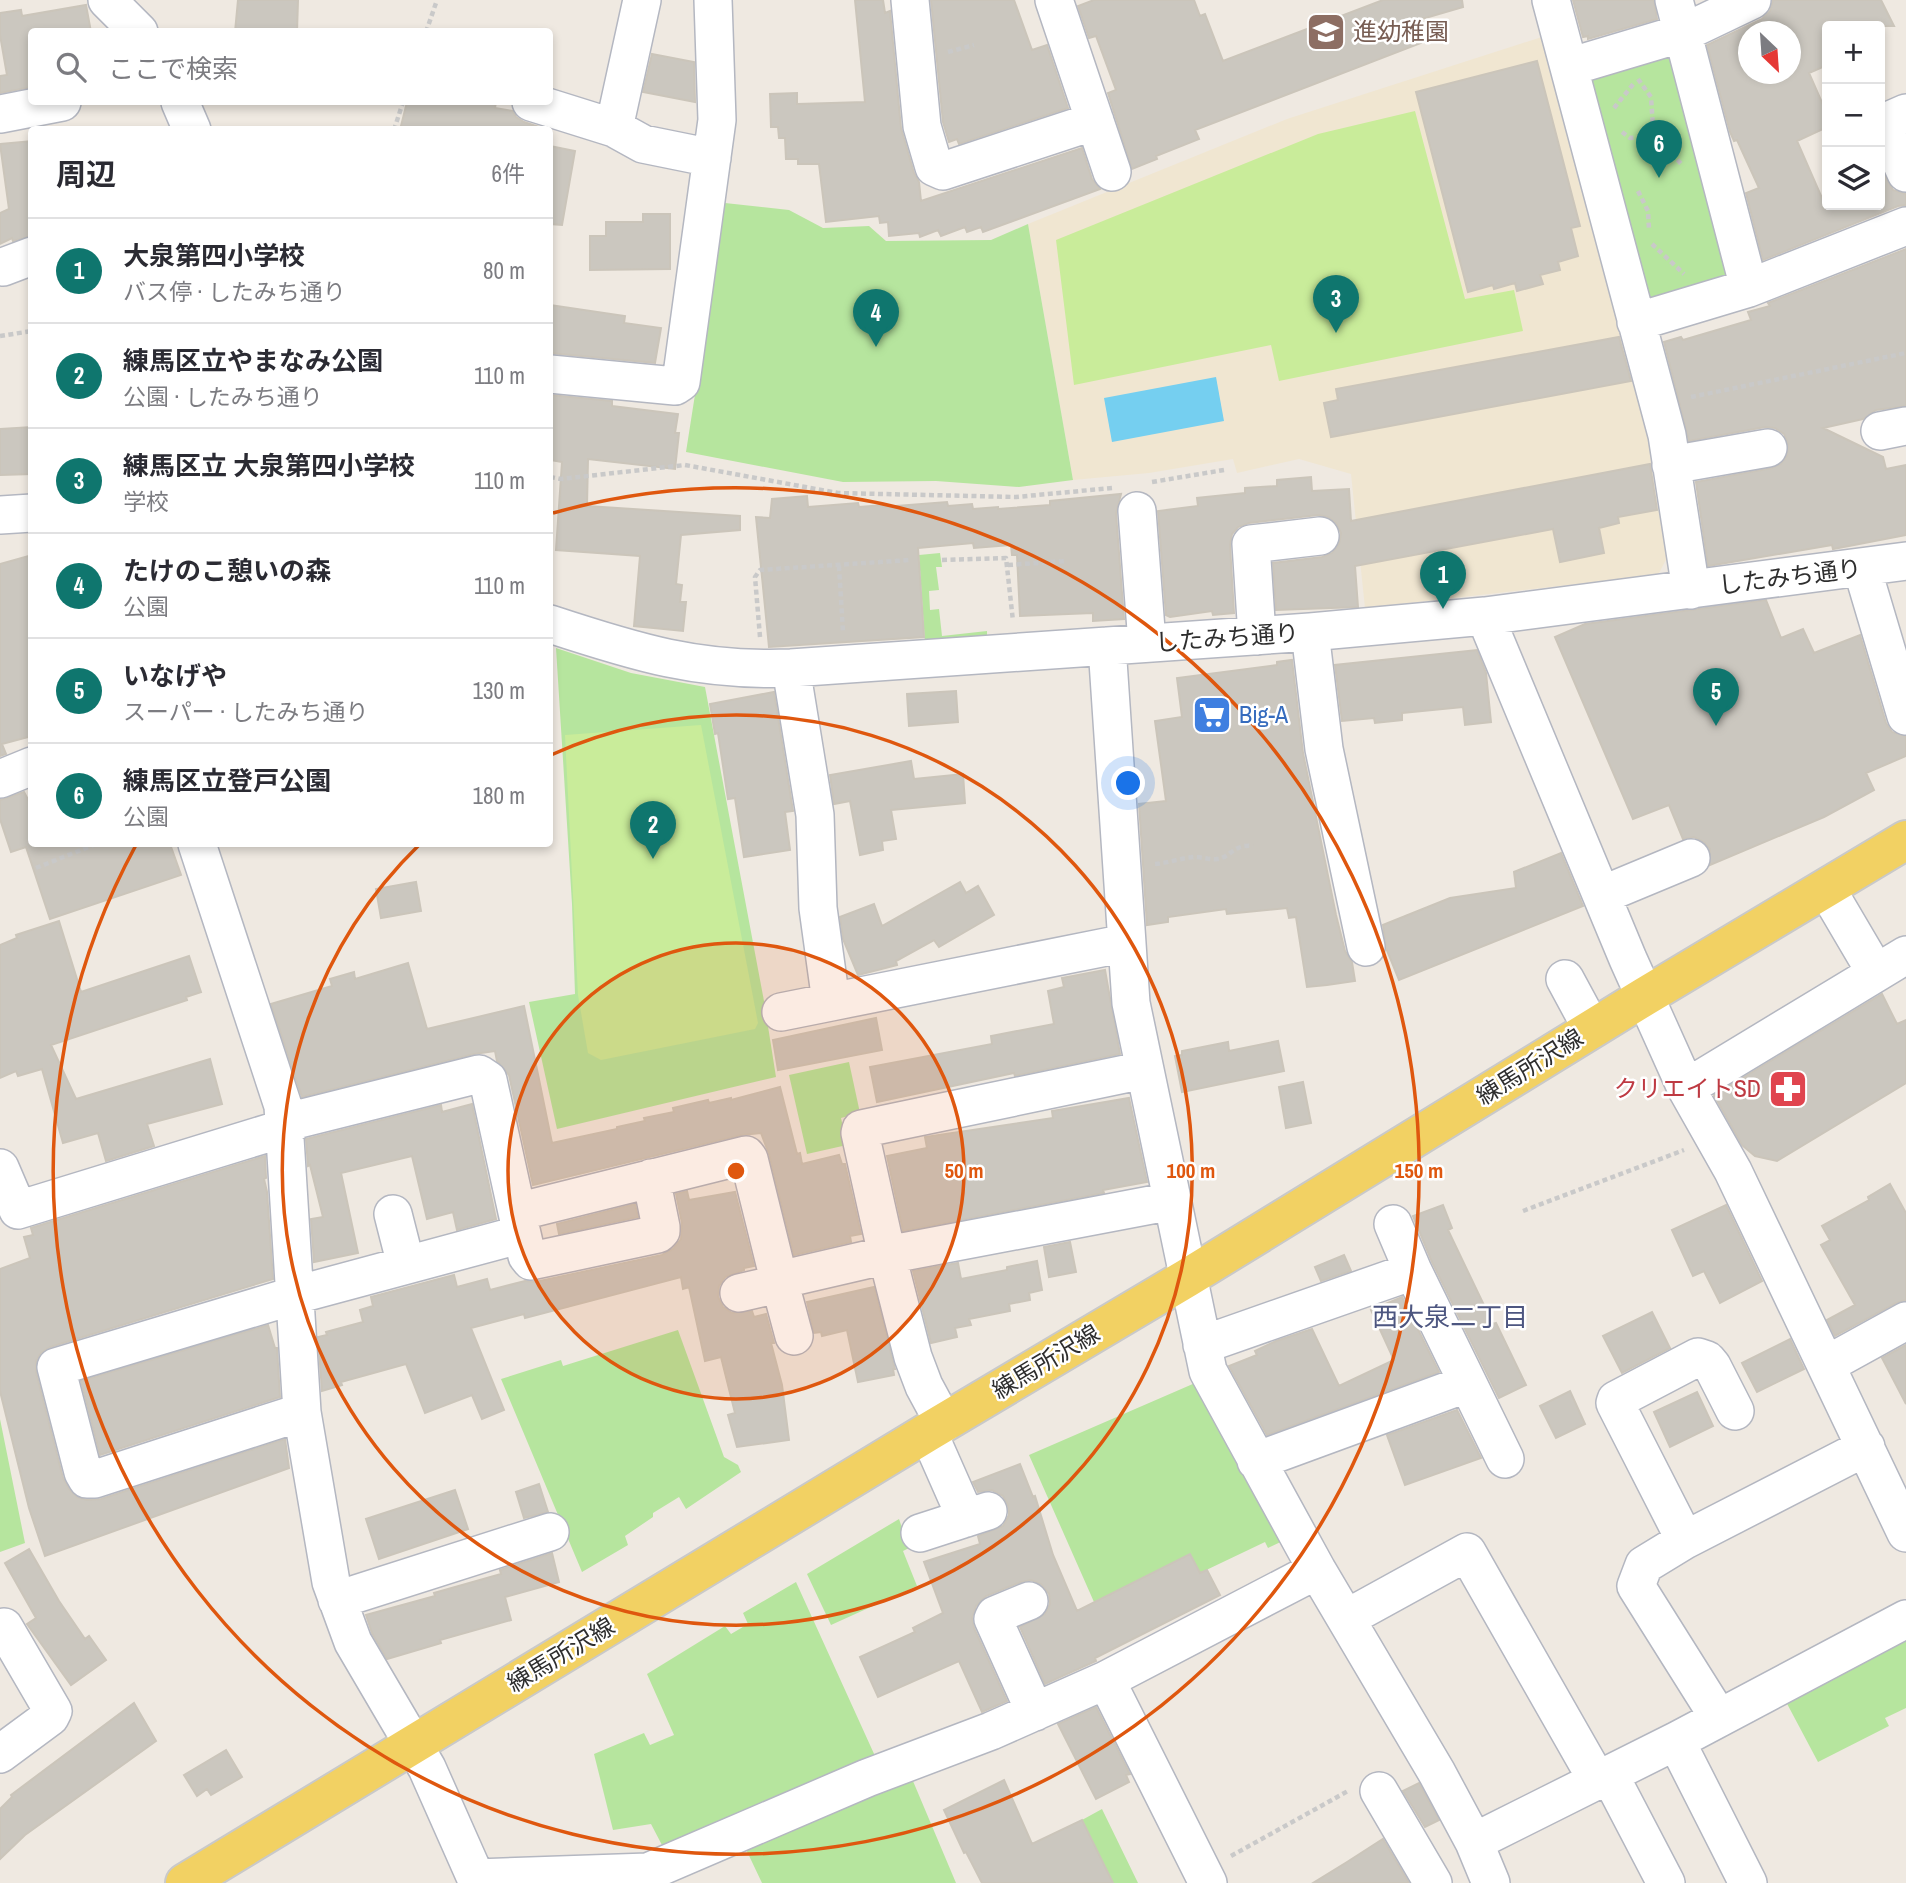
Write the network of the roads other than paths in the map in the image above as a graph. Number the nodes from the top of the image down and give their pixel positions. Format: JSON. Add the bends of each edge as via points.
{"nodes":[{"id":1,"x":107,"y":0,"type":"edge"},
{"id":2,"x":642,"y":0,"type":"edge"},
{"id":3,"x":713,"y":0,"type":"edge"},
{"id":4,"x":910,"y":0,"type":"edge"},
{"id":5,"x":1054,"y":0,"type":"edge"},
{"id":6,"x":1551,"y":0,"type":"edge"},
{"id":7,"x":1752,"y":0,"type":"edge"},
{"id":8,"x":1679,"y":16,"type":"edge"},
{"id":9,"x":135,"y":28,"type":"edge"},
{"id":10,"x":1569,"y":67,"type":"junction"},
{"id":11,"x":46,"y":105,"type":"edge"},
{"id":12,"x":181,"y":105,"type":"edge"},
{"id":13,"x":529,"y":105,"type":"edge"},
{"id":14,"x":540,"y":105,"type":"edge"},
{"id":15,"x":1906,"y":113,"type":"edge"},
{"id":16,"x":0,"y":114,"type":"edge"},
{"id":17,"x":1095,"y":121,"type":"junction"},
{"id":18,"x":190,"y":126,"type":"edge"},
{"id":19,"x":525,"y":126,"type":"edge"},
{"id":20,"x":614,"y":128,"type":"junction"},
{"id":21,"x":712,"y":158,"type":"junction"},
{"id":22,"x":1112,"y":172,"type":"dead end"},
{"id":23,"x":1906,"y":173,"type":"edge"},
{"id":24,"x":1906,"y":226,"type":"edge"},
{"id":25,"x":1749,"y":288,"type":"junction"},
{"id":26,"x":1636,"y":323,"type":"junction"},
{"id":27,"x":553,"y":374,"type":"edge"},
{"id":28,"x":1768,"y":448,"type":"dead end"},
{"id":29,"x":1671,"y":465,"type":"junction"},
{"id":30,"x":1138,"y":493,"type":"road end"},
{"id":31,"x":28,"y":513,"type":"edge"},
{"id":32,"x":0,"y":515,"type":"edge"},
{"id":33,"x":1320,"y":536,"type":"dead end"},
{"id":34,"x":1906,"y":561,"type":"edge"},
{"id":35,"x":1862,"y":568,"type":"junction"},
{"id":36,"x":1691,"y":590,"type":"junction"},
{"id":37,"x":1485,"y":616,"type":"junction"},
{"id":38,"x":553,"y":625,"type":"edge"},
{"id":39,"x":1310,"y":632,"type":"junction"},
{"id":40,"x":1257,"y":636,"type":"junction"},
{"id":41,"x":1147,"y":643,"type":"junction"},
{"id":42,"x":1107,"y":646,"type":"junction"},
{"id":43,"x":777,"y":669,"type":"junction"},
{"id":44,"x":1906,"y":716,"type":"edge"},
{"id":45,"x":28,"y":768,"type":"edge"},
{"id":46,"x":0,"y":779,"type":"edge"},
{"id":47,"x":1906,"y":840,"type":"edge"},
{"id":48,"x":198,"y":847,"type":"edge"},
{"id":49,"x":1691,"y":858,"type":"dead end"},
{"id":50,"x":1826,"y":888,"type":"junction"},
{"id":51,"x":1602,"y":895,"type":"junction"},
{"id":52,"x":1126,"y":943,"type":"junction"},
{"id":53,"x":1366,"y":947,"type":"dead end"},
{"id":54,"x":1891,"y":964,"type":"edge"},
{"id":55,"x":1565,"y":979,"type":"dead end"},
{"id":56,"x":1644,"y":997,"type":"junction"},
{"id":57,"x":831,"y":1002,"type":"junction"},
{"id":58,"x":781,"y":1012,"type":"dead end"},
{"id":59,"x":1592,"y":1029,"type":"junction"},
{"id":60,"x":1144,"y":1070,"type":"junction"},
{"id":61,"x":1686,"y":1088,"type":"junction"},
{"id":62,"x":285,"y":1128,"type":"junction"},
{"id":63,"x":0,"y":1168,"type":"edge"},
{"id":64,"x":651,"y":1178,"type":"junction"},
{"id":65,"x":1172,"y":1201,"type":"junction"},
{"id":66,"x":9,"y":1213,"type":"edge"},
{"id":67,"x":393,"y":1214,"type":"dead end"},
{"id":68,"x":520,"y":1223,"type":"junction"},
{"id":69,"x":1393,"y":1224,"type":"dead end"},
{"id":70,"x":887,"y":1255,"type":"junction"},
{"id":71,"x":406,"y":1265,"type":"junction"},
{"id":72,"x":1413,"y":1271,"type":"junction"},
{"id":73,"x":1187,"y":1278,"type":"junction"},
{"id":74,"x":779,"y":1280,"type":"junction"},
{"id":75,"x":738,"y":1293,"type":"dead end"},
{"id":76,"x":296,"y":1295,"type":"junction"},
{"id":77,"x":1906,"y":1321,"type":"edge"},
{"id":78,"x":794,"y":1335,"type":"dead end"},
{"id":79,"x":1202,"y":1345,"type":"junction"},
{"id":80,"x":1826,"y":1366,"type":"junction"},
{"id":81,"x":1466,"y":1384,"type":"junction"},
{"id":82,"x":1735,"y":1411,"type":"dead end"},
{"id":83,"x":302,"y":1412,"type":"junction"},
{"id":84,"x":936,"y":1428,"type":"junction"},
{"id":85,"x":1866,"y":1447,"type":"junction"},
{"id":86,"x":1504,"y":1459,"type":"dead end"},
{"id":87,"x":1256,"y":1461,"type":"junction"},
{"id":88,"x":550,"y":1532,"type":"dead end"},
{"id":89,"x":1906,"y":1533,"type":"edge"},
{"id":90,"x":920,"y":1534,"type":"dead end"},
{"id":91,"x":1685,"y":1540,"type":"junction"},
{"id":92,"x":1317,"y":1570,"type":"junction"},
{"id":93,"x":337,"y":1600,"type":"junction"},
{"id":94,"x":1030,"y":1601,"type":"dead end"},
{"id":95,"x":1347,"y":1618,"type":"junction"},
{"id":96,"x":1906,"y":1619,"type":"edge"},
{"id":97,"x":4,"y":1627,"type":"dead end"},
{"id":98,"x":1106,"y":1680,"type":"junction"},
{"id":99,"x":1035,"y":1712,"type":"junction"},
{"id":100,"x":1719,"y":1718,"type":"junction"},
{"id":101,"x":1675,"y":1741,"type":"junction"},
{"id":102,"x":413,"y":1745,"type":"junction"},
{"id":103,"x":0,"y":1754,"type":"edge"},
{"id":104,"x":1603,"y":1777,"type":"junction"},
{"id":105,"x":1379,"y":1791,"type":"road end"},
{"id":106,"x":1474,"y":1842,"type":"junction"},
{"id":107,"x":1205,"y":1878,"type":"edge"},
{"id":108,"x":639,"y":1879,"type":"edge"},
{"id":109,"x":477,"y":1881,"type":"edge"},
{"id":110,"x":1485,"y":1881,"type":"edge"},
{"id":111,"x":185,"y":1883,"type":"edge"},
{"id":112,"x":1433,"y":1883,"type":"edge"},
{"id":113,"x":1667,"y":1883,"type":"edge"},
{"id":114,"x":1748,"y":1883,"type":"edge"}],
"edges":[{"from":1,"to":9,"type":"street"},
{"from":2,"to":20,"type":"street"},
{"from":3,"to":21,"type":"street","via":[[717,120]]},
{"from":4,"to":17,"type":"street","via":[[922,126],[937,170]]},
{"from":5,"to":17,"type":"street"},
{"from":6,"to":10,"type":"street"},
{"from":7,"to":8,"type":"street"},
{"from":8,"to":10,"type":"street","via":[[1633,64]]},
{"from":8,"to":25,"type":"street"},
{"from":10,"to":26,"type":"street"},
{"from":11,"to":16,"type":"street"},
{"from":12,"to":18,"type":"street"},
{"from":13,"to":19,"type":"street"},
{"from":14,"to":20,"type":"street"},
{"from":15,"to":23,"type":"street","via":[[1890,120],[1887,131]]},
{"from":17,"to":22,"type":"street"},
{"from":20,"to":21,"type":"street","via":[[643,144]]},
{"from":21,"to":27,"type":"street","via":[[679,384]]},
{"from":24,"to":25,"type":"street"},
{"from":25,"to":26,"type":"street"},
{"from":26,"to":29,"type":"street"},
{"from":28,"to":29,"type":"street"},
{"from":29,"to":36,"type":"street"},
{"from":30,"to":41,"type":"street"},
{"from":31,"to":32,"type":"street"},
{"from":33,"to":40,"type":"street","via":[[1251,544]]},
{"from":34,"to":35,"type":"street","name":"したみち通り"},
{"from":35,"to":36,"type":"street","name":"したみち通り"},
{"from":35,"to":44,"type":"street"},
{"from":36,"to":37,"type":"street","name":"したみち通り"},
{"from":37,"to":39,"type":"street","name":"したみち通り"},
{"from":37,"to":51,"type":"street"},
{"from":38,"to":43,"type":"street","name":"したみち通り","via":[[670,660]]},
{"from":39,"to":40,"type":"street","name":"したみち通り"},
{"from":39,"to":53,"type":"street","via":[[1324,750]]},
{"from":40,"to":41,"type":"street","name":"したみち通り"},
{"from":41,"to":42,"type":"street","name":"したみち通り"},
{"from":42,"to":43,"type":"street","name":"したみち通り"},
{"from":42,"to":52,"type":"street"},
{"from":43,"to":57,"type":"street","via":[[815,815],[818,908]]},
{"from":45,"to":46,"type":"street"},
{"from":47,"to":50,"type":"main road","name":"練馬所沢線"},
{"from":48,"to":62,"type":"street","via":[[283,1106]]},
{"from":49,"to":51,"type":"street"},
{"from":50,"to":54,"type":"street"},
{"from":50,"to":56,"type":"main road","name":"練馬所沢線"},
{"from":51,"to":56,"type":"street"},
{"from":52,"to":57,"type":"street"},
{"from":52,"to":60,"type":"street"},
{"from":54,"to":61,"type":"street"},
{"from":55,"to":59,"type":"street"},
{"from":56,"to":59,"type":"main road","name":"練馬所沢線"},
{"from":56,"to":61,"type":"street"},
{"from":57,"to":58,"type":"street"},
{"from":59,"to":73,"type":"main road","name":"練馬所沢線"},
{"from":60,"to":65,"type":"street"},
{"from":60,"to":70,"type":"street","via":[[861,1129]]},
{"from":61,"to":80,"type":"street","via":[[1733,1171]]},
{"from":62,"to":66,"type":"street"},
{"from":62,"to":68,"type":"street","via":[[299,1119],[480,1074],[488,1080]]},
{"from":62,"to":76,"type":"street"},
{"from":63,"to":66,"type":"street"},
{"from":64,"to":68,"type":"street"},
{"from":64,"to":68,"type":"street","via":[[661,1227],[658,1234],[535,1262],[527,1256]]},
{"from":64,"to":74,"type":"street","via":[[746,1156]]},
{"from":65,"to":70,"type":"street"},
{"from":65,"to":73,"type":"street"},
{"from":67,"to":71,"type":"street"},
{"from":68,"to":71,"type":"street"},
{"from":69,"to":72,"type":"street"},
{"from":70,"to":74,"type":"street"},
{"from":70,"to":84,"type":"street"},
{"from":71,"to":76,"type":"street"},
{"from":72,"to":79,"type":"street"},
{"from":72,"to":81,"type":"street"},
{"from":73,"to":79,"type":"street"},
{"from":73,"to":84,"type":"main road","name":"練馬所沢線"},
{"from":74,"to":75,"type":"street"},
{"from":74,"to":78,"type":"street"},
{"from":76,"to":83,"type":"street"},
{"from":76,"to":83,"type":"street","via":[[58,1364],[55,1370],[88,1479]]},
{"from":77,"to":80,"type":"street"},
{"from":79,"to":87,"type":"street","via":[[1208,1371]]},
{"from":80,"to":85,"type":"street"},
{"from":81,"to":86,"type":"street"},
{"from":81,"to":87,"type":"street"},
{"from":82,"to":91,"type":"street","via":[[1712,1366],[1698,1357],[1616,1400],[1607,1390]]},
{"from":83,"to":93,"type":"street"},
{"from":84,"to":90,"type":"street","via":[[978,1514]]},
{"from":84,"to":102,"type":"main road","name":"練馬所沢線"},
{"from":85,"to":89,"type":"street"},
{"from":85,"to":91,"type":"street"},
{"from":87,"to":92,"type":"street"},
{"from":88,"to":93,"type":"street"},
{"from":91,"to":100,"type":"street","via":[[1644,1565],[1636,1586]]},
{"from":92,"to":95,"type":"street"},
{"from":92,"to":98,"type":"street"},
{"from":93,"to":102,"type":"street","via":[[367,1669]]},
{"from":94,"to":99,"type":"street","via":[[996,1615],[993,1623]]},
{"from":95,"to":104,"type":"street","via":[[1467,1552]]},
{"from":95,"to":106,"type":"street"},
{"from":96,"to":100,"type":"street"},
{"from":97,"to":103,"type":"street","via":[[54,1711]]},
{"from":98,"to":99,"type":"street"},
{"from":98,"to":107,"type":"street"},
{"from":99,"to":108,"type":"street","via":[[855,1783]]},
{"from":100,"to":101,"type":"street"},
{"from":101,"to":104,"type":"street"},
{"from":101,"to":114,"type":"street"},
{"from":102,"to":109,"type":"street"},
{"from":102,"to":111,"type":"main road","name":"練馬所沢線"},
{"from":104,"to":106,"type":"street"},
{"from":104,"to":113,"type":"street"},
{"from":105,"to":112,"type":"street"},
{"from":106,"to":110,"type":"street"},
{"from":108,"to":109,"type":"street"}]}
